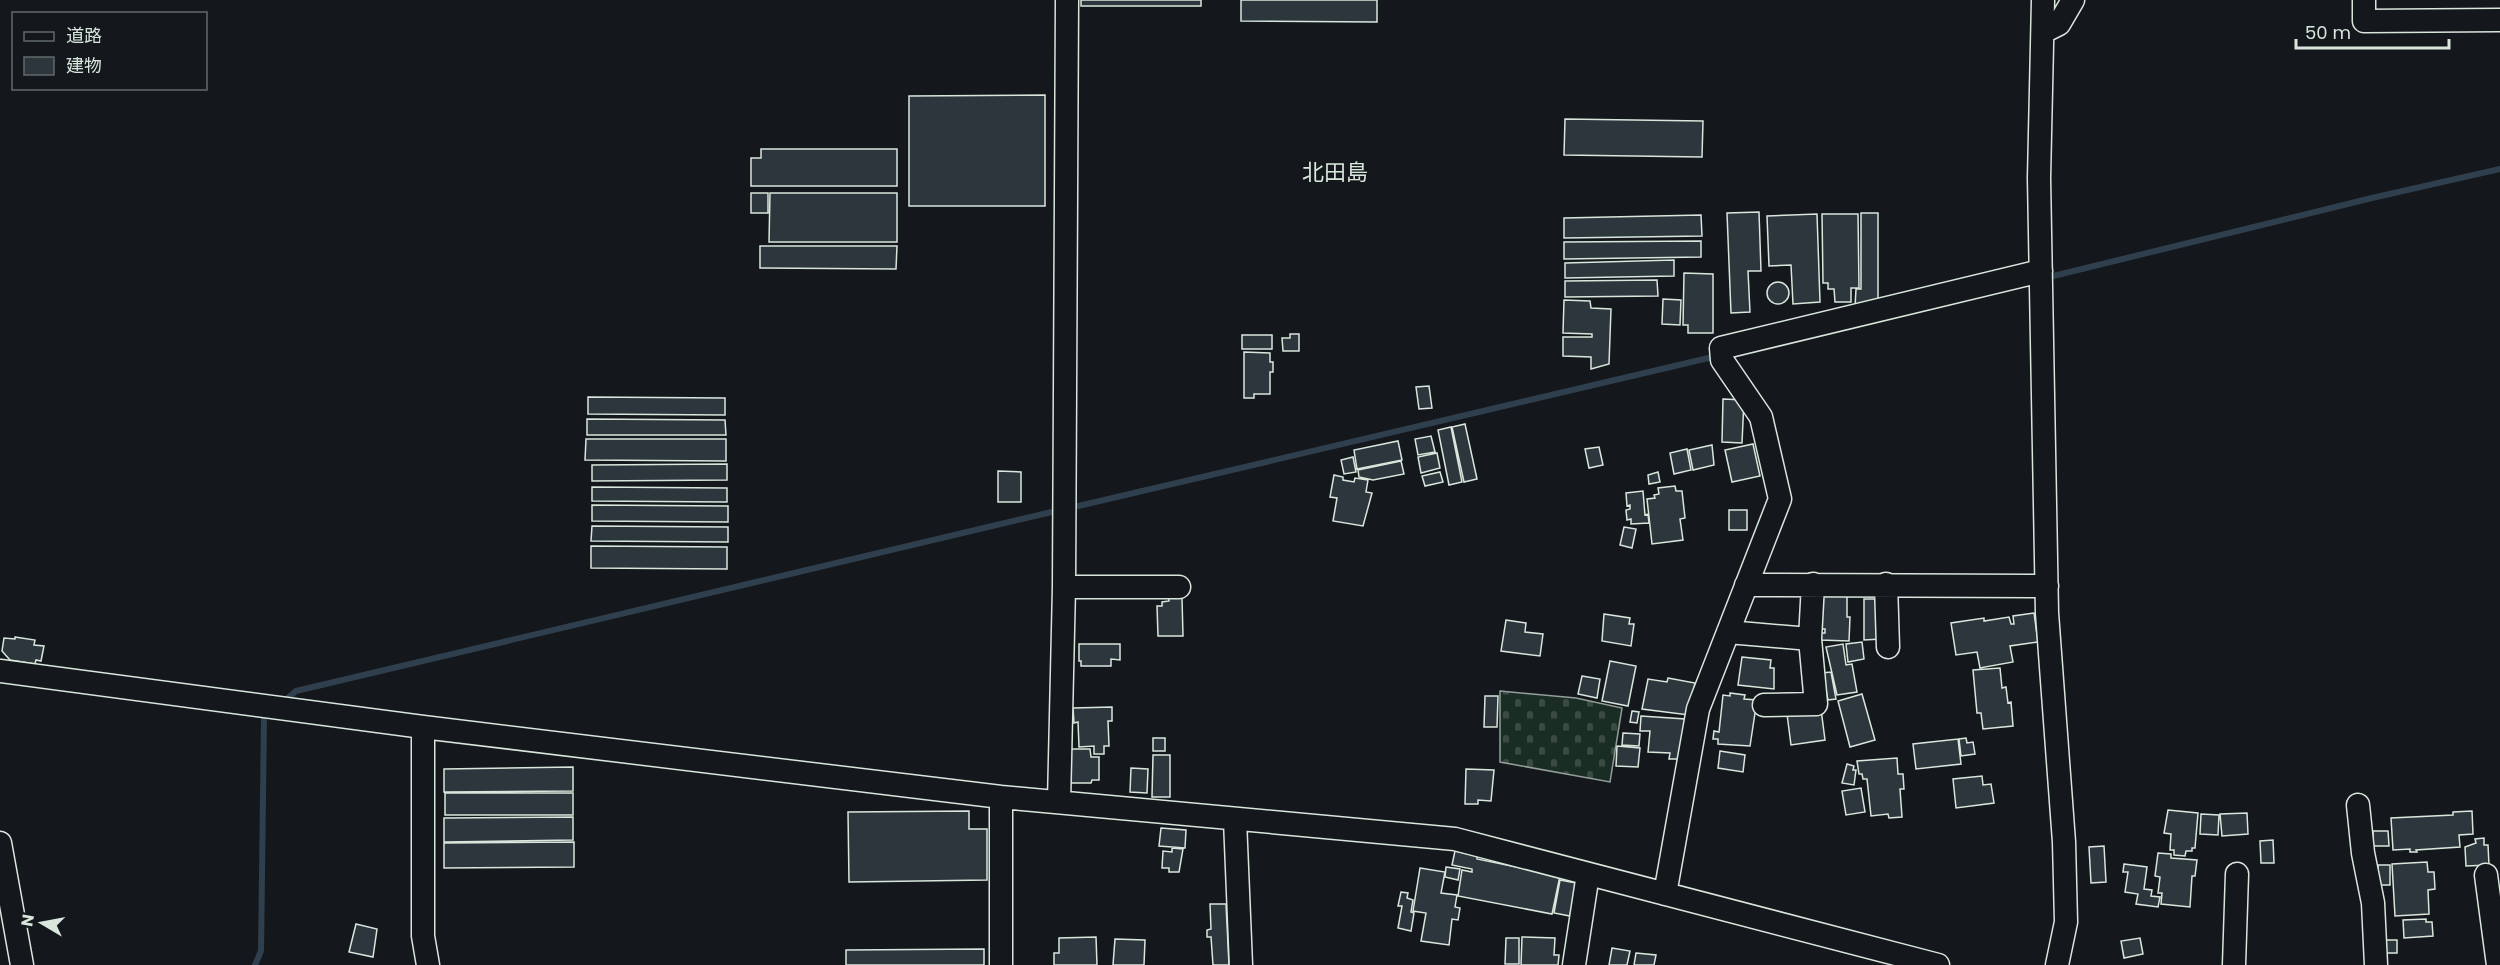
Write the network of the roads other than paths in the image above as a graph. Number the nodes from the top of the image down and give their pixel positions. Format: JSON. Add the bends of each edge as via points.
{"nodes":[{"id":1,"x":1067,"y":0,"type":"edge"},
{"id":2,"x":2043,"y":0,"type":"edge"},
{"id":3,"x":2073,"y":0,"type":"edge"},
{"id":4,"x":2364,"y":0,"type":"edge"},
{"id":5,"x":2500,"y":20,"type":"edge"},
{"id":6,"x":2043,"y":32,"type":"junction"},
{"id":7,"x":2041,"y":271,"type":"junction"},
{"id":8,"x":1812,"y":584,"type":"junction"},
{"id":9,"x":1886,"y":584,"type":"junction"},
{"id":10,"x":1746,"y":585,"type":"junction"},
{"id":11,"x":1064,"y":586,"type":"junction"},
{"id":12,"x":2047,"y":586,"type":"junction"},
{"id":13,"x":1179,"y":587,"type":"dead end"},
{"id":14,"x":1728,"y":632,"type":"junction"},
{"id":15,"x":1810,"y":639,"type":"junction"},
{"id":16,"x":1888,"y":647,"type":"dead end"},
{"id":17,"x":0,"y":671,"type":"edge"},
{"id":18,"x":1764,"y":705,"type":"dead end"},
{"id":19,"x":423,"y":727,"type":"junction"},
{"id":20,"x":1001,"y":797,"type":"junction"},
{"id":21,"x":1059,"y":802,"type":"junction"},
{"id":22,"x":2358,"y":805,"type":"dead end"},
{"id":23,"x":1235,"y":820,"type":"junction"},
{"id":24,"x":0,"y":843,"type":"edge"},
{"id":25,"x":1588,"y":874,"type":"junction"},
{"id":26,"x":2237,"y":874,"type":"dead end"},
{"id":27,"x":2486,"y":875,"type":"dead end"},
{"id":28,"x":1665,"y":894,"type":"junction"},
{"id":29,"x":22,"y":965,"type":"edge"},
{"id":30,"x":428,"y":965,"type":"edge"},
{"id":31,"x":1001,"y":965,"type":"edge"},
{"id":32,"x":1241,"y":965,"type":"edge"},
{"id":33,"x":1574,"y":965,"type":"edge"},
{"id":34,"x":1938,"y":965,"type":"edge"},
{"id":35,"x":2057,"y":965,"type":"edge"},
{"id":36,"x":2234,"y":965,"type":"edge"},
{"id":37,"x":2376,"y":965,"type":"edge"},
{"id":38,"x":2498,"y":965,"type":"edge"}],
"edges":[{"from":1,"to":11,"type":"street"},
{"from":2,"to":6,"type":"street"},
{"from":3,"to":6,"type":"street","via":[[2059,24]]},
{"from":4,"to":5,"type":"street","via":[[2364,21]]},
{"from":6,"to":7,"type":"street"},
{"from":7,"to":10,"type":"street","via":[[1721,348],[1722,360],[1761,417],[1780,499]]},
{"from":7,"to":12,"type":"street"},
{"from":8,"to":9,"type":"street"},
{"from":8,"to":10,"type":"street"},
{"from":8,"to":15,"type":"street"},
{"from":9,"to":12,"type":"street"},
{"from":9,"to":16,"type":"street"},
{"from":10,"to":14,"type":"street"},
{"from":11,"to":13,"type":"street"},
{"from":11,"to":21,"type":"street"},
{"from":12,"to":35,"type":"street","via":[[2066,922]]},
{"from":14,"to":15,"type":"street"},
{"from":14,"to":28,"type":"street","via":[[1698,709]]},
{"from":15,"to":18,"type":"street","via":[[1816,704]]},
{"from":17,"to":19,"type":"street"},
{"from":19,"to":20,"type":"street"},
{"from":19,"to":30,"type":"street","via":[[423,936]]},
{"from":20,"to":21,"type":"street"},
{"from":20,"to":31,"type":"street"},
{"from":21,"to":23,"type":"street"},
{"from":22,"to":37,"type":"street","via":[[2373,903]]},
{"from":23,"to":25,"type":"street","via":[[1455,839]]},
{"from":23,"to":32,"type":"street"},
{"from":24,"to":29,"type":"street"},
{"from":25,"to":28,"type":"street"},
{"from":25,"to":33,"type":"street"},
{"from":26,"to":36,"type":"street"},
{"from":27,"to":38,"type":"street"},
{"from":28,"to":34,"type":"street"}]}
